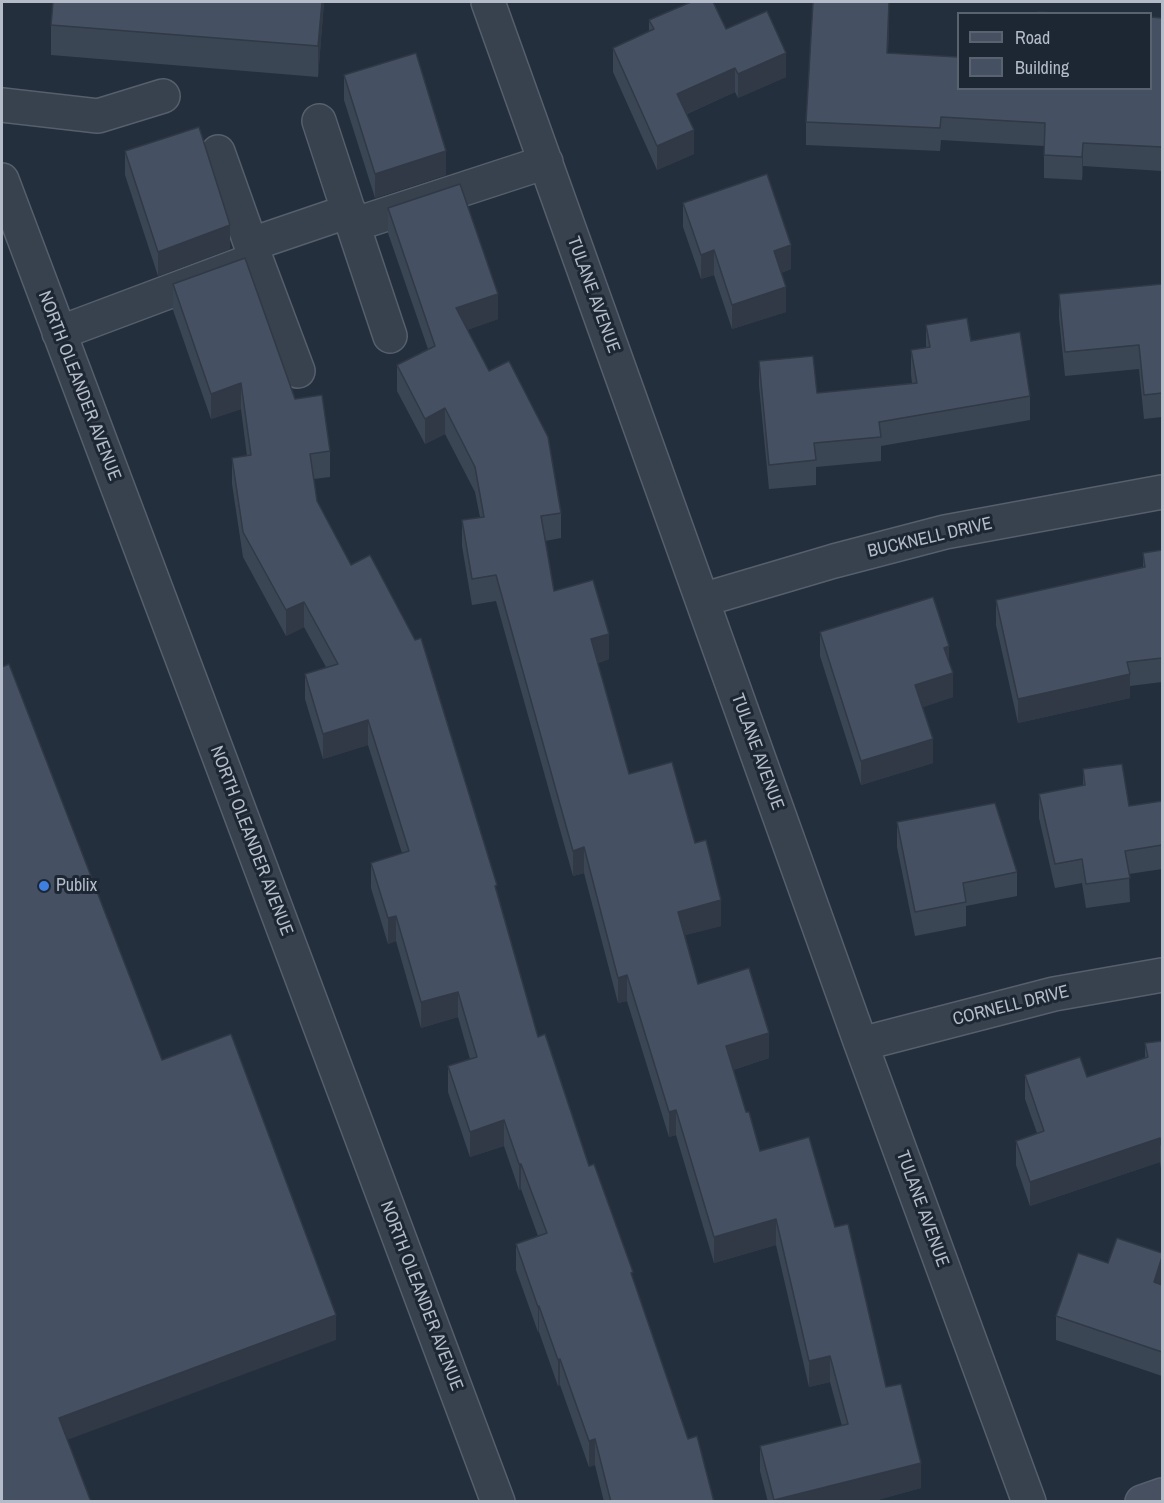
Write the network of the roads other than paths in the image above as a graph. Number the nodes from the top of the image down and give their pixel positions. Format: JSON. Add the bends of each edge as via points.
{"nodes":[{"id":1,"x":488,"y":2,"type":"edge"},
{"id":2,"x":163,"y":96,"type":"dead end"},
{"id":3,"x":2,"y":105,"type":"edge"},
{"id":4,"x":319,"y":121,"type":"dead end"},
{"id":5,"x":218,"y":152,"type":"dead end"},
{"id":6,"x":546,"y":162,"type":"junction"},
{"id":7,"x":2,"y":180,"type":"edge"},
{"id":8,"x":351,"y":218,"type":"junction"},
{"id":9,"x":254,"y":252,"type":"junction"},
{"id":10,"x":59,"y":333,"type":"junction"},
{"id":11,"x":390,"y":336,"type":"dead end"},
{"id":12,"x":298,"y":370,"type":"dead end"},
{"id":13,"x":1162,"y":492,"type":"edge"},
{"id":14,"x":702,"y":600,"type":"junction"},
{"id":15,"x":1162,"y":975,"type":"edge"},
{"id":16,"x":861,"y":1044,"type":"junction"},
{"id":17,"x":1162,"y":1495,"type":"edge"},
{"id":18,"x":498,"y":1502,"type":"edge"},
{"id":19,"x":1029,"y":1502,"type":"edge"},
{"id":20,"x":1142,"y":1502,"type":"edge"}],
"edges":[{"from":1,"to":6,"type":"street","name":"TULANE AVENUE"},
{"from":2,"to":3,"type":"street","via":[[98,116]]},
{"from":4,"to":8,"type":"street"},
{"from":5,"to":9,"type":"street"},
{"from":6,"to":8,"type":"street"},
{"from":6,"to":14,"type":"street","name":"TULANE AVENUE"},
{"from":7,"to":10,"type":"street","name":"NORTH OLEANDER AVENUE"},
{"from":8,"to":9,"type":"street"},
{"from":8,"to":11,"type":"street"},
{"from":9,"to":10,"type":"street"},
{"from":9,"to":12,"type":"street"},
{"from":10,"to":18,"type":"street","name":"NORTH OLEANDER AVENUE"},
{"from":13,"to":14,"type":"street","name":"BUCKNELL DRIVE","via":[[945,532]]},
{"from":14,"to":16,"type":"street","name":"TULANE AVENUE"},
{"from":15,"to":16,"type":"street","name":"CORNELL DRIVE","via":[[1054,994]]},
{"from":16,"to":19,"type":"street","name":"TULANE AVENUE"},
{"from":17,"to":20,"type":"street"}]}
